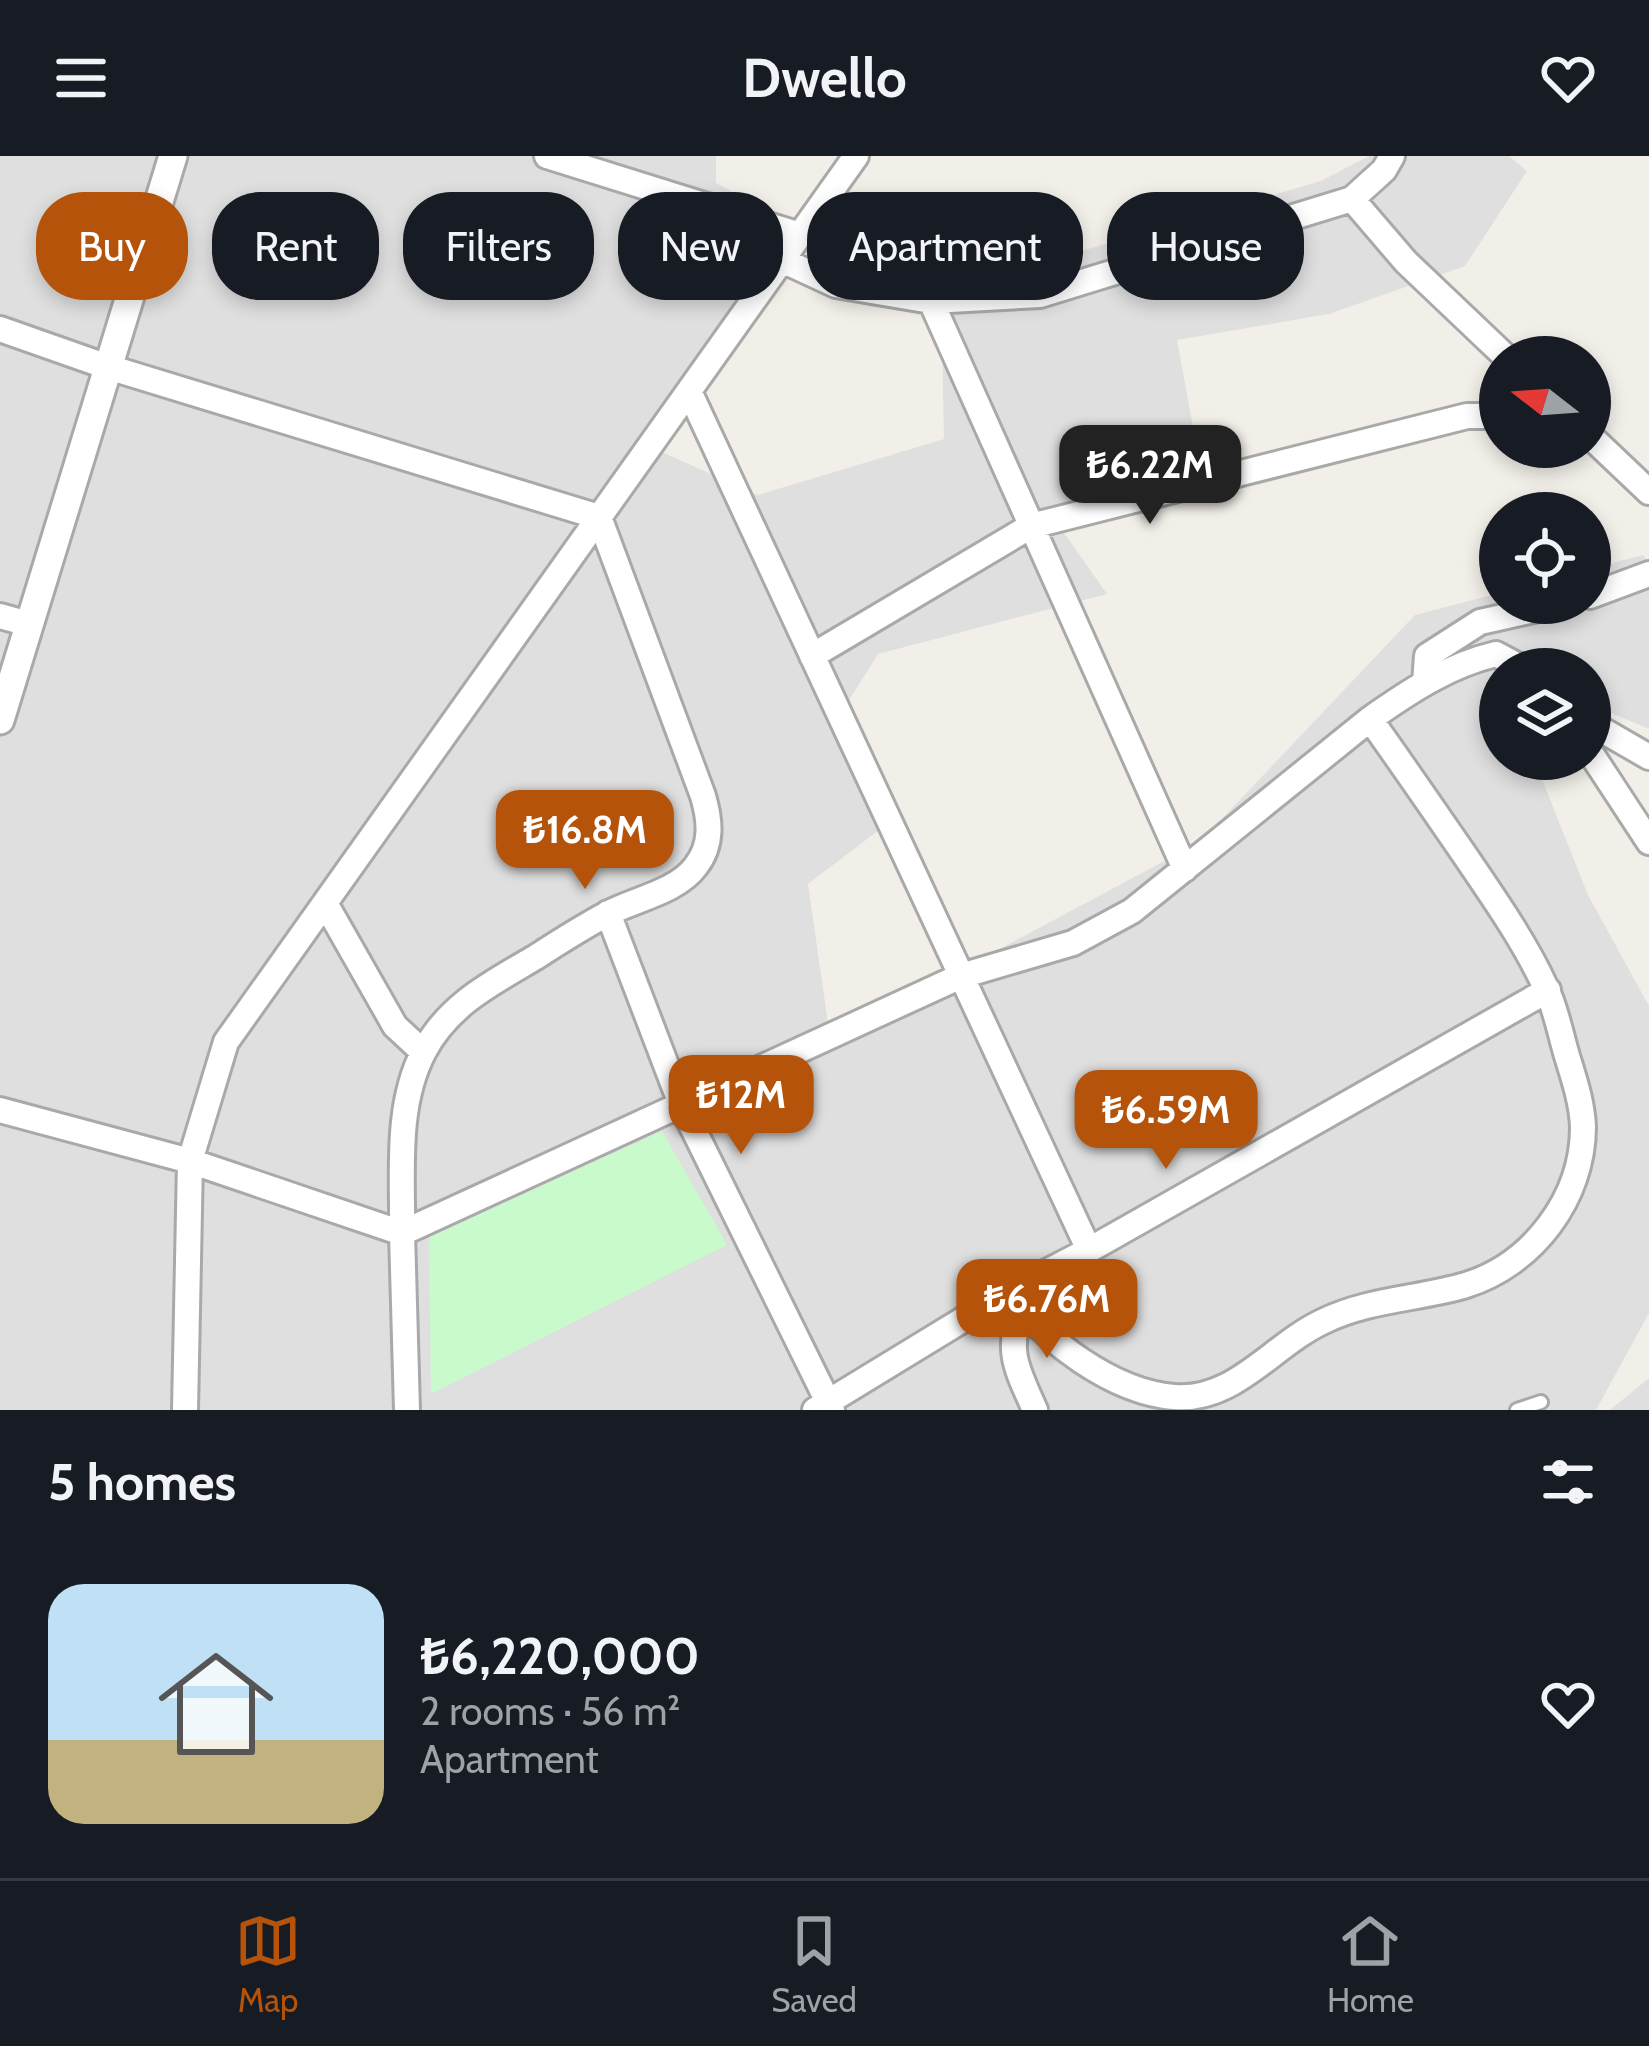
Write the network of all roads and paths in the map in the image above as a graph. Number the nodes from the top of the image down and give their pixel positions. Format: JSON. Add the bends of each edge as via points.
{"nodes":[{"id":1,"x":173,"y":156,"type":"edge"},
{"id":2,"x":548,"y":156,"type":"edge"},
{"id":3,"x":856,"y":156,"type":"edge"},
{"id":4,"x":1392,"y":156,"type":"edge"},
{"id":5,"x":1352,"y":199,"type":"junction"},
{"id":6,"x":800,"y":235,"type":"junction"},
{"id":7,"x":783,"y":259,"type":"edge"},
{"id":8,"x":783,"y":260,"type":"edge"},
{"id":9,"x":754,"y":300,"type":"edge"},
{"id":10,"x":931,"y":301,"type":"junction"},
{"id":11,"x":0,"y":329,"type":"edge"},
{"id":12,"x":1484,"y":336,"type":"edge"},
{"id":13,"x":108,"y":367,"type":"junction"},
{"id":14,"x":689,"y":392,"type":"junction"},
{"id":15,"x":1479,"y":416,"type":"edge"},
{"id":16,"x":1611,"y":456,"type":"edge"},
{"id":17,"x":1649,"y":492,"type":"edge"},
{"id":18,"x":599,"y":517,"type":"junction"},
{"id":19,"x":1031,"y":526,"type":"junction"},
{"id":20,"x":1649,"y":574,"type":"edge"},
{"id":21,"x":1611,"y":588,"type":"edge"},
{"id":22,"x":0,"y":616,"type":"edge"},
{"id":23,"x":1479,"y":623,"type":"edge"},
{"id":24,"x":29,"y":625,"type":"junction"},
{"id":25,"x":812,"y":656,"type":"junction"},
{"id":26,"x":1479,"y":658,"type":"edge"},
{"id":27,"x":1425,"y":683,"type":"junction"},
{"id":28,"x":1370,"y":719,"type":"junction"},
{"id":29,"x":0,"y":720,"type":"edge"},
{"id":30,"x":1611,"y":735,"type":"edge"},
{"id":31,"x":1649,"y":758,"type":"edge"},
{"id":32,"x":1608,"y":780,"type":"edge"},
{"id":33,"x":1649,"y":842,"type":"edge"},
{"id":34,"x":1185,"y":869,"type":"junction"},
{"id":35,"x":325,"y":903,"type":"junction"},
{"id":36,"x":608,"y":913,"type":"junction"},
{"id":37,"x":961,"y":976,"type":"junction"},
{"id":38,"x":1548,"y":991,"type":"junction"},
{"id":39,"x":423,"y":1052,"type":"junction"},
{"id":40,"x":681,"y":1104,"type":"junction"},
{"id":41,"x":0,"y":1110,"type":"edge"},
{"id":42,"x":190,"y":1162,"type":"junction"},
{"id":43,"x":403,"y":1233,"type":"junction"},
{"id":44,"x":1089,"y":1250,"type":"junction"},
{"id":45,"x":1016,"y":1301,"type":"junction"},
{"id":46,"x":1541,"y":1402,"type":"dead end"},
{"id":47,"x":826,"y":1408,"type":"edge"},
{"id":48,"x":185,"y":1410,"type":"edge"},
{"id":49,"x":407,"y":1410,"type":"edge"},
{"id":50,"x":1035,"y":1410,"type":"edge"},
{"id":51,"x":1517,"y":1410,"type":"edge"}],
"edges":[{"from":1,"to":13,"type":"street"},
{"from":2,"to":6,"type":"street"},
{"from":3,"to":6,"type":"street"},
{"from":4,"to":5,"type":"street"},
{"from":5,"to":10,"type":"street","via":[[1040,296]]},
{"from":5,"to":12,"type":"street"},
{"from":6,"to":7,"type":"street"},
{"from":8,"to":10,"type":"street","via":[[836,285]]},
{"from":9,"to":14,"type":"street"},
{"from":10,"to":19,"type":"street"},
{"from":11,"to":13,"type":"street"},
{"from":13,"to":18,"type":"street"},
{"from":13,"to":24,"type":"street"},
{"from":14,"to":18,"type":"street"},
{"from":14,"to":25,"type":"street"},
{"from":15,"to":19,"type":"street"},
{"from":16,"to":17,"type":"street"},
{"from":18,"to":35,"type":"street"},
{"from":18,"to":36,"type":"street","via":[[710,820],[708,844],[680,881]]},
{"from":19,"to":25,"type":"street"},
{"from":19,"to":34,"type":"street"},
{"from":20,"to":21,"type":"street"},
{"from":22,"to":24,"type":"street"},
{"from":23,"to":27,"type":"street","via":[[1427,656]]},
{"from":24,"to":29,"type":"street"},
{"from":25,"to":37,"type":"street"},
{"from":26,"to":27,"type":"street"},
{"from":27,"to":28,"type":"street"},
{"from":28,"to":34,"type":"street"},
{"from":28,"to":38,"type":"street","via":[[1516,930]]},
{"from":30,"to":31,"type":"street"},
{"from":32,"to":33,"type":"street"},
{"from":34,"to":37,"type":"street","via":[[1073,943]]},
{"from":35,"to":39,"type":"street","via":[[395,1027]]},
{"from":35,"to":42,"type":"street","via":[[226,1042]]},
{"from":36,"to":39,"type":"street","via":[[468,997]]},
{"from":36,"to":40,"type":"street"},
{"from":37,"to":40,"type":"street"},
{"from":37,"to":44,"type":"street"},
{"from":38,"to":44,"type":"street"},
{"from":38,"to":45,"type":"street","via":[[1581,1101],[1578,1164],[1549,1226],[1492,1274],[1327,1319],[1243,1378],[1212,1393],[1175,1397],[1136,1389],[1074,1356]]},
{"from":39,"to":43,"type":"street","via":[[404,1112]]},
{"from":40,"to":43,"type":"street"},
{"from":40,"to":47,"type":"street"},
{"from":41,"to":42,"type":"street"},
{"from":42,"to":43,"type":"street"},
{"from":42,"to":48,"type":"street"},
{"from":43,"to":49,"type":"street"},
{"from":44,"to":45,"type":"street"},
{"from":45,"to":47,"type":"street"},
{"from":45,"to":50,"type":"street","via":[[1015,1364]]},
{"from":46,"to":51,"type":"lane"}]}
